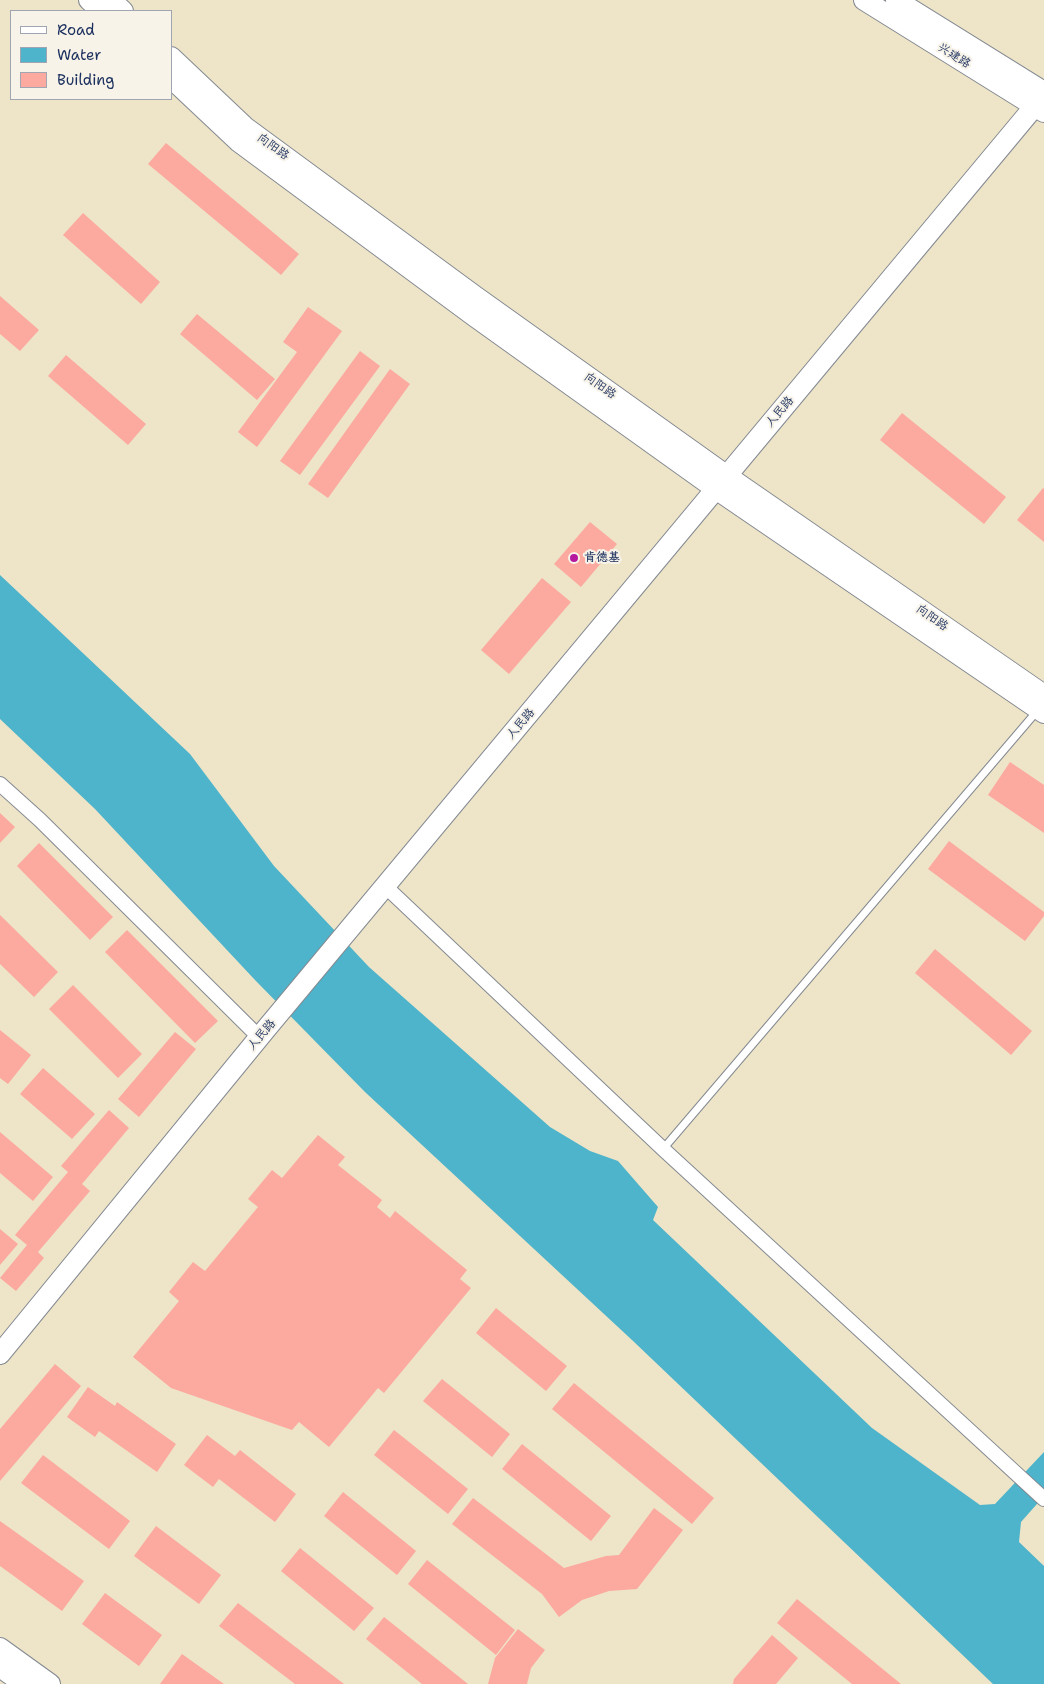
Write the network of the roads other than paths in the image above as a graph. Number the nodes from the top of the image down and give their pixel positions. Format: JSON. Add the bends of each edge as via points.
{"nodes":[{"id":1,"x":89,"y":0,"type":"edge"},
{"id":2,"x":111,"y":0,"type":"edge"},
{"id":3,"x":864,"y":0,"type":"edge"},
{"id":4,"x":896,"y":0,"type":"edge"},
{"id":5,"x":100,"y":10,"type":"edge"},
{"id":6,"x":122,"y":10,"type":"edge"},
{"id":7,"x":172,"y":58,"type":"edge"},
{"id":8,"x":172,"y":79,"type":"edge"},
{"id":9,"x":1042,"y":101,"type":"edge"},
{"id":10,"x":722,"y":482,"type":"junction"},
{"id":11,"x":1042,"y":706,"type":"edge"},
{"id":12,"x":0,"y":784,"type":"edge"},
{"id":13,"x":385,"y":886,"type":"junction"},
{"id":14,"x":259,"y":1037,"type":"junction"},
{"id":15,"x":663,"y":1149,"type":"junction"},
{"id":16,"x":0,"y":1354,"type":"edge"},
{"id":17,"x":1044,"y":1499,"type":"edge"},
{"id":18,"x":0,"y":1648,"type":"edge"},
{"id":19,"x":0,"y":1667,"type":"edge"},
{"id":20,"x":24,"y":1684,"type":"edge"},
{"id":21,"x":50,"y":1684,"type":"edge"}],
"edges":[{"from":1,"to":5,"type":"street"},
{"from":2,"to":6,"type":"street"},
{"from":3,"to":9,"type":"street","name":"兴建路"},
{"from":4,"to":9,"type":"street","name":"兴建路"},
{"from":7,"to":10,"type":"street","name":"向阳路","via":[[245,127]]},
{"from":8,"to":10,"type":"street","name":"向阳路","via":[[239,142],[474,316]]},
{"from":9,"to":10,"type":"street","name":"人民路"},
{"from":10,"to":11,"type":"street","name":"向阳路"},
{"from":10,"to":13,"type":"street","name":"人民路"},
{"from":11,"to":15,"type":"lane"},
{"from":12,"to":14,"type":"street"},
{"from":13,"to":14,"type":"street","name":"人民路"},
{"from":13,"to":15,"type":"street"},
{"from":14,"to":16,"type":"street","name":"人民路"},
{"from":15,"to":17,"type":"street"},
{"from":18,"to":21,"type":"street"},
{"from":19,"to":20,"type":"street"}]}
